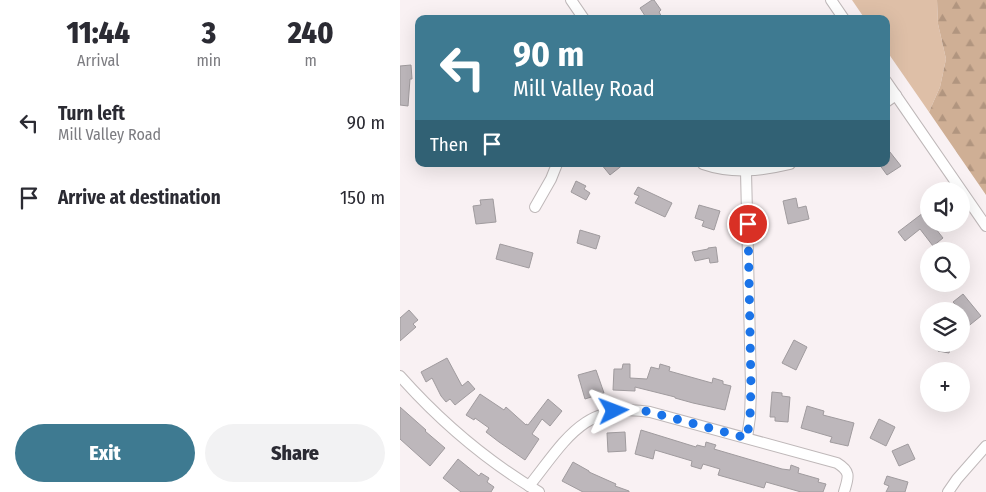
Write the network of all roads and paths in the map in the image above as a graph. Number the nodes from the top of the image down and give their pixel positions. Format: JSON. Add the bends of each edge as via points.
{"nodes":[{"id":1,"x":571,"y":0,"type":"edge"},
{"id":2,"x":831,"y":0,"type":"edge"},
{"id":3,"x":581,"y":15,"type":"edge"},
{"id":4,"x":841,"y":15,"type":"edge"},
{"id":5,"x":890,"y":87,"type":"edge"},
{"id":6,"x":896,"y":95,"type":"junction"},
{"id":7,"x":890,"y":99,"type":"edge"},
{"id":8,"x":556,"y":167,"type":"edge"},
{"id":9,"x":715,"y":167,"type":"edge"},
{"id":10,"x":776,"y":167,"type":"edge"},
{"id":11,"x":746,"y":171,"type":"junction"},
{"id":12,"x":535,"y":207,"type":"dead end"},
{"id":13,"x":986,"y":226,"type":"edge"},
{"id":14,"x":400,"y":376,"type":"edge"},
{"id":15,"x":747,"y":438,"type":"junction"},
{"id":16,"x":986,"y":446,"type":"edge"},
{"id":17,"x":529,"y":486,"type":"junction"},
{"id":18,"x":539,"y":492,"type":"edge"},
{"id":19,"x":844,"y":492,"type":"edge"},
{"id":20,"x":948,"y":492,"type":"edge"}],
"edges":[{"from":1,"to":3,"type":"street"},
{"from":2,"to":4,"type":"street"},
{"from":5,"to":6,"type":"street"},
{"from":6,"to":7,"type":"street"},
{"from":6,"to":13,"type":"street"},
{"from":8,"to":12,"type":"street"},
{"from":9,"to":11,"type":"street"},
{"from":10,"to":11,"type":"street"},
{"from":11,"to":15,"type":"street","via":[[751,387]]},
{"from":14,"to":17,"type":"street","via":[[472,446]]},
{"from":15,"to":17,"type":"street","via":[[636,409],[614,411],[591,419],[573,431]]},
{"from":15,"to":19,"type":"street","via":[[838,463],[848,474]]},
{"from":16,"to":20,"type":"street"},
{"from":17,"to":18,"type":"street"}]}
